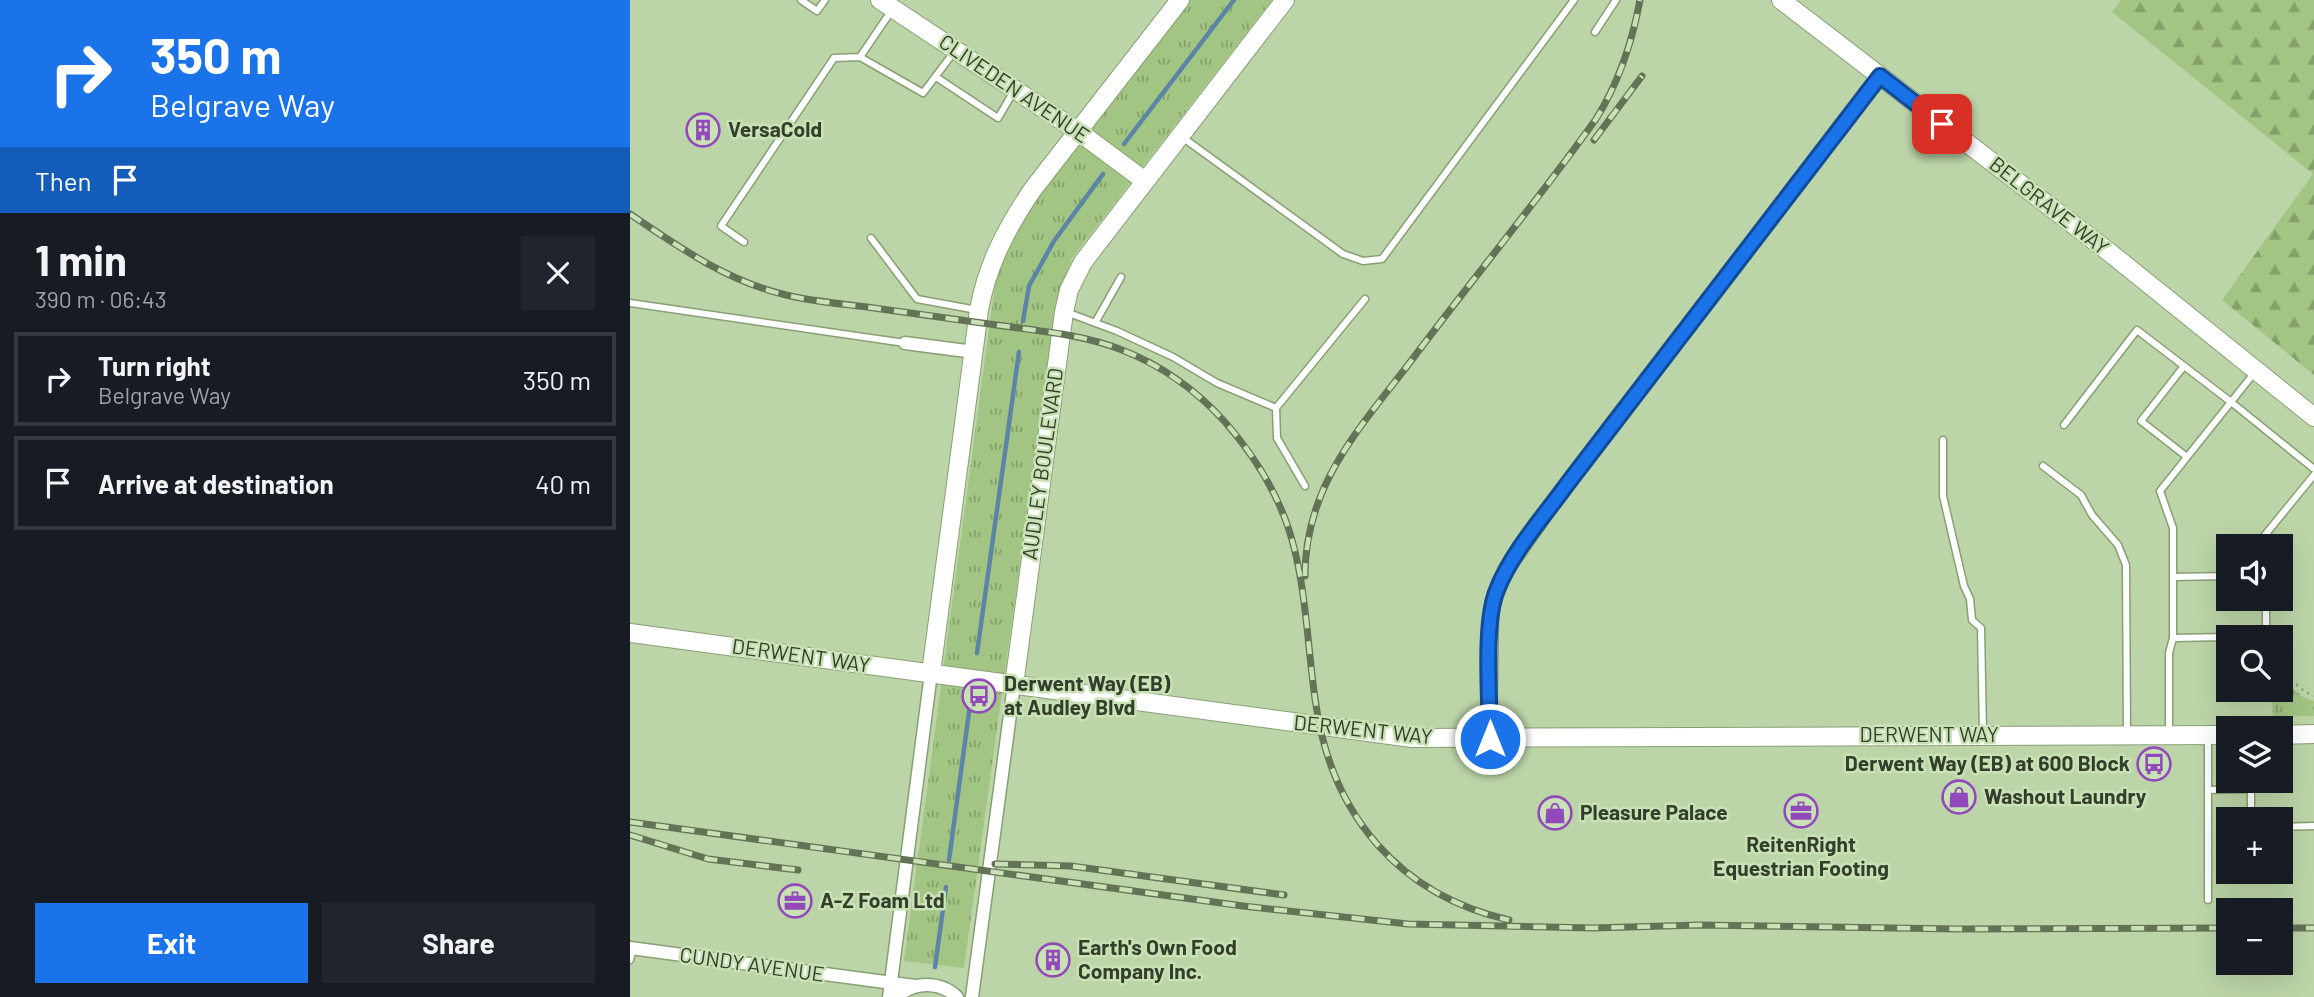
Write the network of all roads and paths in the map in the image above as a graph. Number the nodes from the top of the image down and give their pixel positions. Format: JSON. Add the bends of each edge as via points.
{"nodes":[{"id":1,"x":801,"y":0,"type":"edge"},
{"id":2,"x":825,"y":0,"type":"edge"},
{"id":3,"x":1181,"y":0,"type":"edge"},
{"id":4,"x":1285,"y":0,"type":"edge"},
{"id":5,"x":1574,"y":0,"type":"edge"},
{"id":6,"x":1616,"y":0,"type":"edge"},
{"id":7,"x":1781,"y":0,"type":"edge"},
{"id":8,"x":887,"y":4,"type":"edge"},
{"id":9,"x":1595,"y":32,"type":"dead end"},
{"id":10,"x":956,"y":50,"type":"junction"},
{"id":11,"x":860,"y":57,"type":"junction"},
{"id":12,"x":1880,"y":76,"type":"junction"},
{"id":13,"x":936,"y":77,"type":"junction"},
{"id":14,"x":1015,"y":89,"type":"junction"},
{"id":15,"x":1079,"y":132,"type":"junction"},
{"id":16,"x":1181,"y":135,"type":"junction"},
{"id":17,"x":1145,"y":181,"type":"junction"},
{"id":18,"x":871,"y":238,"type":"dead end"},
{"id":19,"x":744,"y":242,"type":"dead end"},
{"id":20,"x":1121,"y":277,"type":"dead end"},
{"id":21,"x":1365,"y":299,"type":"dead end"},
{"id":22,"x":630,"y":303,"type":"edge"},
{"id":23,"x":979,"y":310,"type":"junction"},
{"id":24,"x":1064,"y":312,"type":"junction"},
{"id":25,"x":1095,"y":323,"type":"junction"},
{"id":26,"x":905,"y":343,"type":"joint"},
{"id":27,"x":974,"y":352,"type":"junction"},
{"id":28,"x":2184,"y":366,"type":"junction"},
{"id":29,"x":2256,"y":371,"type":"junction"},
{"id":30,"x":2231,"y":402,"type":"junction"},
{"id":31,"x":1276,"y":408,"type":"junction"},
{"id":32,"x":2314,"y":417,"type":"edge"},
{"id":33,"x":2064,"y":425,"type":"dead end"},
{"id":34,"x":1943,"y":440,"type":"dead end"},
{"id":35,"x":2187,"y":457,"type":"junction"},
{"id":36,"x":2043,"y":466,"type":"dead end"},
{"id":37,"x":2314,"y":469,"type":"edge"},
{"id":38,"x":2314,"y":475,"type":"edge"},
{"id":39,"x":1305,"y":486,"type":"dead end"},
{"id":40,"x":2266,"y":534,"type":"edge"},
{"id":41,"x":2216,"y":576,"type":"edge"},
{"id":42,"x":2173,"y":577,"type":"junction"},
{"id":43,"x":630,"y":633,"type":"edge"},
{"id":44,"x":2216,"y":637,"type":"edge"},
{"id":45,"x":2173,"y":638,"type":"junction"},
{"id":46,"x":931,"y":673,"type":"junction"},
{"id":47,"x":2293,"y":682,"type":"edge"},
{"id":48,"x":1014,"y":685,"type":"junction"},
{"id":49,"x":2314,"y":696,"type":"edge"},
{"id":50,"x":2293,"y":734,"type":"edge"},
{"id":51,"x":2314,"y":734,"type":"edge"},
{"id":52,"x":1983,"y":735,"type":"junction"},
{"id":53,"x":2127,"y":735,"type":"junction"},
{"id":54,"x":2169,"y":735,"type":"junction"},
{"id":55,"x":2208,"y":736,"type":"junction"},
{"id":56,"x":2216,"y":736,"type":"edge"},
{"id":57,"x":1490,"y":739,"type":"junction"},
{"id":58,"x":2216,"y":789,"type":"edge"},
{"id":59,"x":2208,"y":790,"type":"junction"},
{"id":60,"x":2314,"y":826,"type":"edge"},
{"id":61,"x":2293,"y":827,"type":"edge"},
{"id":62,"x":2208,"y":901,"type":"dead end"},
{"id":63,"x":631,"y":952,"type":"edge"},
{"id":64,"x":915,"y":986,"type":"junction"},
{"id":65,"x":889,"y":990,"type":"edge"},
{"id":66,"x":897,"y":997,"type":"edge"},
{"id":67,"x":957,"y":997,"type":"edge"},
{"id":68,"x":972,"y":997,"type":"edge"}],
"edges":[{"from":1,"to":2,"type":"lane","via":[[817,11]]},
{"from":3,"to":15,"type":"street"},
{"from":4,"to":16,"type":"street","name":"AUDLEY BOULEVARD"},
{"from":5,"to":16,"type":"lane","via":[[1382,259],[1363,261],[1343,254]]},
{"from":6,"to":9,"type":"lane"},
{"from":7,"to":12,"type":"street","name":"BELGRAVE WAY"},
{"from":8,"to":10,"type":"street","name":"CLIVEDEN AVENUE"},
{"from":8,"to":11,"type":"lane"},
{"from":10,"to":13,"type":"lane"},
{"from":10,"to":14,"type":"street","name":"CLIVEDEN AVENUE"},
{"from":11,"to":13,"type":"lane","via":[[923,93]]},
{"from":11,"to":19,"type":"lane","via":[[835,58],[722,226]]},
{"from":12,"to":29,"type":"street","name":"BELGRAVE WAY"},
{"from":12,"to":57,"type":"street","via":[[1568,483],[1504,575],[1492,606]]},
{"from":13,"to":14,"type":"lane","via":[[998,118]]},
{"from":14,"to":15,"type":"street","name":"CLIVEDEN AVENUE"},
{"from":15,"to":17,"type":"street","name":"CLIVEDEN AVENUE"},
{"from":15,"to":23,"type":"street","via":[[1011,222],[988,273]]},
{"from":16,"to":17,"type":"street","name":"AUDLEY BOULEVARD"},
{"from":17,"to":24,"type":"street","name":"AUDLEY BOULEVARD","via":[[1083,262]]},
{"from":18,"to":23,"type":"lane","via":[[917,299]]},
{"from":20,"to":25,"type":"lane"},
{"from":21,"to":31,"type":"lane"},
{"from":22,"to":26,"type":"lane"},
{"from":23,"to":27,"type":"street"},
{"from":24,"to":25,"type":"lane"},
{"from":24,"to":48,"type":"street","name":"AUDLEY BOULEVARD"},
{"from":25,"to":31,"type":"lane"},
{"from":26,"to":27,"type":"street"},
{"from":27,"to":46,"type":"street"},
{"from":28,"to":30,"type":"lane"},
{"from":28,"to":33,"type":"lane","via":[[2137,330]]},
{"from":28,"to":35,"type":"lane","via":[[2141,421]]},
{"from":29,"to":30,"type":"lane"},
{"from":29,"to":32,"type":"street","name":"BELGRAVE WAY"},
{"from":30,"to":35,"type":"lane"},
{"from":30,"to":37,"type":"lane"},
{"from":31,"to":39,"type":"lane","via":[[1277,438]]},
{"from":34,"to":52,"type":"lane","via":[[1943,496],[1972,620],[1981,628]]},
{"from":35,"to":42,"type":"lane","via":[[2160,491],[2173,528]]},
{"from":36,"to":53,"type":"lane","via":[[2081,495],[2118,545],[2126,565]]},
{"from":38,"to":40,"type":"lane"},
{"from":41,"to":42,"type":"lane"},
{"from":42,"to":45,"type":"lane"},
{"from":43,"to":46,"type":"street","name":"DERWENT WAY"},
{"from":44,"to":45,"type":"lane"},
{"from":45,"to":54,"type":"lane"},
{"from":46,"to":48,"type":"street","name":"DERWENT WAY"},
{"from":46,"to":65,"type":"street"},
{"from":47,"to":49,"type":"path"},
{"from":48,"to":57,"type":"street","name":"DERWENT WAY","via":[[1412,738]]},
{"from":48,"to":68,"type":"street","name":"AUDLEY BOULEVARD"},
{"from":50,"to":51,"type":"street"},
{"from":52,"to":53,"type":"street","name":"DERWENT WAY"},
{"from":52,"to":57,"type":"street","name":"DERWENT WAY"},
{"from":53,"to":54,"type":"street","name":"DERWENT WAY"},
{"from":54,"to":55,"type":"street","name":"DERWENT WAY"},
{"from":55,"to":56,"type":"street","name":"DERWENT WAY"},
{"from":55,"to":59,"type":"lane"},
{"from":58,"to":59,"type":"lane"},
{"from":59,"to":62,"type":"lane"},
{"from":60,"to":61,"type":"lane"},
{"from":63,"to":65,"type":"street","name":"CUNDY AVENUE"},
{"from":64,"to":65,"type":"street","name":"CUNDY AVENUE"},
{"from":64,"to":66,"type":"street"},
{"from":64,"to":67,"type":"street","name":"CUNDY AVENUE","via":[[942,987]]}]}
